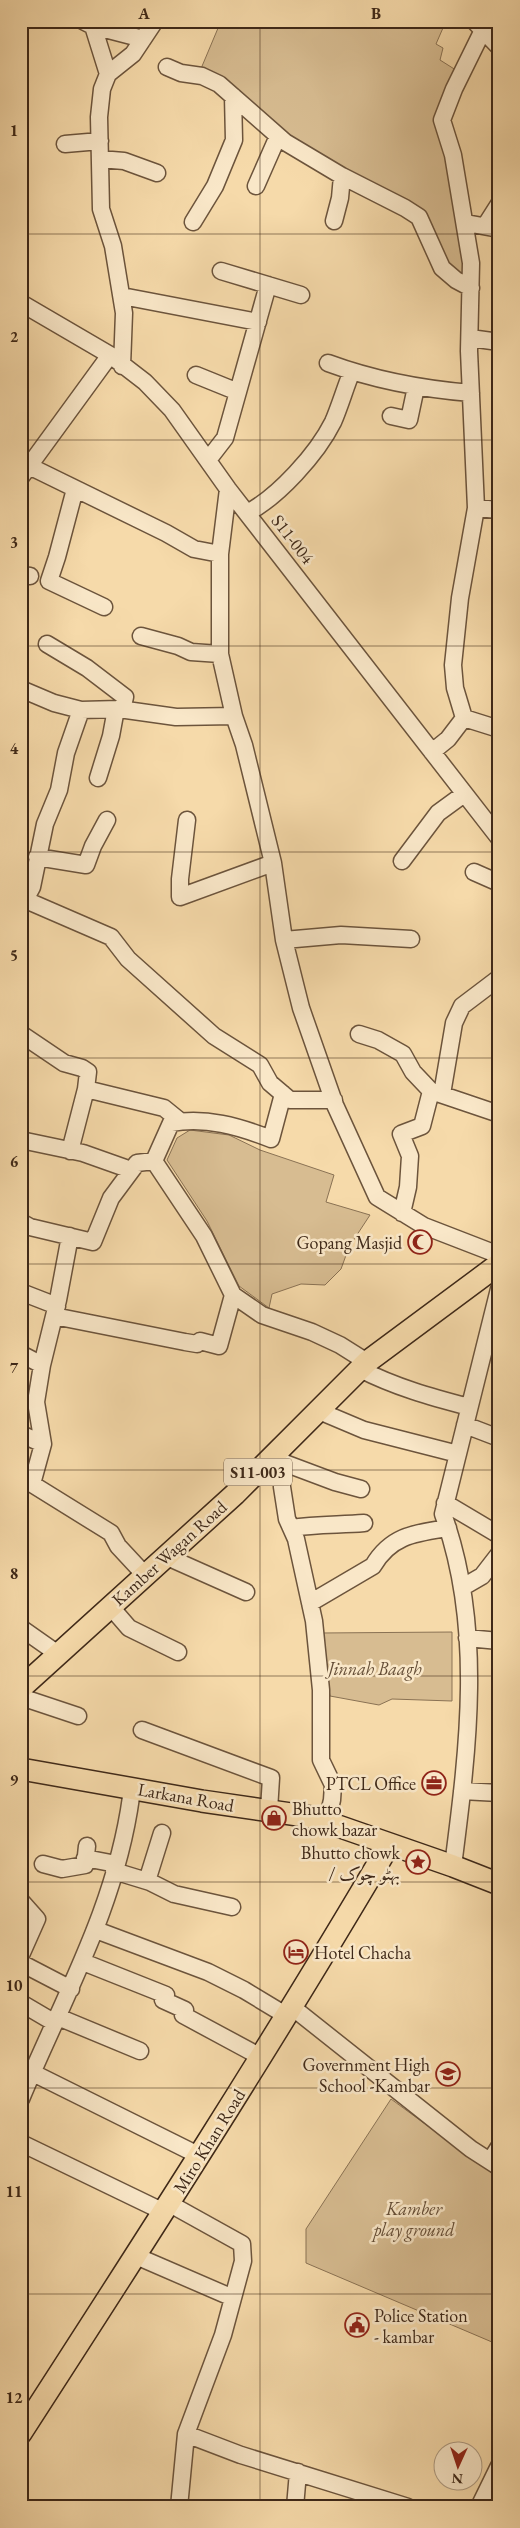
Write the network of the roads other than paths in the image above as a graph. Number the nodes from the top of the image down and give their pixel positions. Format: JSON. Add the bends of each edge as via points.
{"nodes":[{"id":1,"x":155,"y":21,"type":"edge"},
{"id":2,"x":98,"y":24,"type":"edge"},
{"id":3,"x":479,"y":26,"type":"edge"},
{"id":4,"x":143,"y":39,"type":"junction"},
{"id":5,"x":499,"y":48,"type":"edge"},
{"id":6,"x":167,"y":67,"type":"dead end"},
{"id":7,"x":108,"y":74,"type":"junction"},
{"id":8,"x":233,"y":96,"type":"junction"},
{"id":9,"x":278,"y":136,"type":"junction"},
{"id":10,"x":100,"y":141,"type":"junction"},
{"id":11,"x":65,"y":144,"type":"dead end"},
{"id":12,"x":100,"y":159,"type":"junction"},
{"id":13,"x":157,"y":172,"type":"dead end"},
{"id":14,"x":342,"y":176,"type":"junction"},
{"id":15,"x":256,"y":186,"type":"dead end"},
{"id":16,"x":499,"y":204,"type":"edge"},
{"id":17,"x":334,"y":221,"type":"dead end"},
{"id":18,"x":193,"y":222,"type":"dead end"},
{"id":19,"x":466,"y":223,"type":"junction"},
{"id":20,"x":492,"y":228,"type":"edge"},
{"id":21,"x":220,"y":271,"type":"dead end"},
{"id":22,"x":268,"y":285,"type":"junction"},
{"id":23,"x":471,"y":288,"type":"junction"},
{"id":24,"x":301,"y":295,"type":"dead end"},
{"id":25,"x":122,"y":296,"type":"junction"},
{"id":26,"x":21,"y":303,"type":"edge"},
{"id":27,"x":258,"y":322,"type":"junction"},
{"id":28,"x":470,"y":338,"type":"junction"},
{"id":29,"x":499,"y":342,"type":"edge"},
{"id":30,"x":116,"y":361,"type":"junction"},
{"id":31,"x":328,"y":363,"type":"dead end"},
{"id":32,"x":352,"y":372,"type":"junction"},
{"id":33,"x":196,"y":375,"type":"dead end"},
{"id":34,"x":416,"y":387,"type":"junction"},
{"id":35,"x":238,"y":392,"type":"junction"},
{"id":36,"x":471,"y":393,"type":"junction"},
{"id":37,"x":391,"y":416,"type":"dead end"},
{"id":38,"x":208,"y":460,"type":"junction"},
{"id":39,"x":26,"y":472,"type":"edge"},
{"id":40,"x":75,"y":489,"type":"junction"},
{"id":41,"x":228,"y":489,"type":"junction"},
{"id":42,"x":476,"y":508,"type":"junction"},
{"id":43,"x":499,"y":510,"type":"edge"},
{"id":44,"x":247,"y":513,"type":"junction"},
{"id":45,"x":220,"y":554,"type":"junction"},
{"id":46,"x":104,"y":607,"type":"dead end"},
{"id":47,"x":141,"y":636,"type":"dead end"},
{"id":48,"x":46,"y":644,"type":"dead end"},
{"id":49,"x":220,"y":654,"type":"junction"},
{"id":50,"x":21,"y":690,"type":"edge"},
{"id":51,"x":119,"y":709,"type":"junction"},
{"id":52,"x":81,"y":710,"type":"junction"},
{"id":53,"x":234,"y":716,"type":"junction"},
{"id":54,"x":464,"y":718,"type":"junction"},
{"id":55,"x":499,"y":729,"type":"edge"},
{"id":56,"x":432,"y":752,"type":"junction"},
{"id":57,"x":98,"y":778,"type":"dead end"},
{"id":58,"x":464,"y":794,"type":"junction"},
{"id":59,"x":107,"y":820,"type":"dead end"},
{"id":60,"x":187,"y":820,"type":"dead end"},
{"id":61,"x":499,"y":838,"type":"edge"},
{"id":62,"x":37,"y":857,"type":"junction"},
{"id":63,"x":402,"y":861,"type":"dead end"},
{"id":64,"x":274,"y":863,"type":"junction"},
{"id":65,"x":474,"y":872,"type":"dead end"},
{"id":66,"x":499,"y":883,"type":"edge"},
{"id":67,"x":23,"y":899,"type":"edge"},
{"id":68,"x":411,"y":939,"type":"dead end"},
{"id":69,"x":284,"y":940,"type":"junction"},
{"id":70,"x":499,"y":978,"type":"edge"},
{"id":71,"x":21,"y":1034,"type":"edge"},
{"id":72,"x":359,"y":1034,"type":"dead end"},
{"id":73,"x":86,"y":1089,"type":"junction"},
{"id":74,"x":437,"y":1093,"type":"junction"},
{"id":75,"x":283,"y":1094,"type":"junction"},
{"id":76,"x":334,"y":1100,"type":"junction"},
{"id":77,"x":499,"y":1114,"type":"edge"},
{"id":78,"x":180,"y":1121,"type":"junction"},
{"id":79,"x":21,"y":1140,"type":"edge"},
{"id":80,"x":70,"y":1151,"type":"junction"},
{"id":81,"x":154,"y":1161,"type":"junction"},
{"id":82,"x":131,"y":1170,"type":"junction"},
{"id":83,"x":402,"y":1213,"type":"junction"},
{"id":84,"x":21,"y":1222,"type":"edge"},
{"id":85,"x":70,"y":1236,"type":"junction"},
{"id":86,"x":499,"y":1255,"type":"edge"},
{"id":87,"x":499,"y":1264,"type":"edge"},
{"id":88,"x":499,"y":1288,"type":"edge"},
{"id":89,"x":21,"y":1292,"type":"edge"},
{"id":90,"x":233,"y":1295,"type":"junction"},
{"id":91,"x":56,"y":1311,"type":"junction"},
{"id":92,"x":21,"y":1354,"type":"edge"},
{"id":93,"x":42,"y":1365,"type":"junction"},
{"id":94,"x":364,"y":1366,"type":"junction"},
{"id":95,"x":469,"y":1406,"type":"junction"},
{"id":96,"x":318,"y":1411,"type":"junction"},
{"id":97,"x":465,"y":1425,"type":"junction"},
{"id":98,"x":21,"y":1434,"type":"edge"},
{"id":99,"x":499,"y":1438,"type":"edge"},
{"id":100,"x":43,"y":1444,"type":"junction"},
{"id":101,"x":458,"y":1454,"type":"junction"},
{"id":102,"x":280,"y":1456,"type":"junction"},
{"id":103,"x":361,"y":1489,"type":"dead end"},
{"id":104,"x":445,"y":1503,"type":"junction"},
{"id":105,"x":364,"y":1523,"type":"dead end"},
{"id":106,"x":291,"y":1528,"type":"junction"},
{"id":107,"x":448,"y":1528,"type":"junction"},
{"id":108,"x":499,"y":1535,"type":"edge"},
{"id":109,"x":499,"y":1554,"type":"edge"},
{"id":110,"x":164,"y":1556,"type":"junction"},
{"id":111,"x":144,"y":1574,"type":"junction"},
{"id":112,"x":463,"y":1587,"type":"junction"},
{"id":113,"x":246,"y":1592,"type":"dead end"},
{"id":114,"x":310,"y":1603,"type":"junction"},
{"id":115,"x":110,"y":1606,"type":"junction"},
{"id":116,"x":21,"y":1628,"type":"edge"},
{"id":117,"x":467,"y":1638,"type":"junction"},
{"id":118,"x":499,"y":1641,"type":"edge"},
{"id":119,"x":178,"y":1652,"type":"dead end"},
{"id":120,"x":58,"y":1654,"type":"junction"},
{"id":121,"x":22,"y":1689,"type":"edge"},
{"id":122,"x":78,"y":1716,"type":"dead end"},
{"id":123,"x":142,"y":1730,"type":"dead end"},
{"id":124,"x":21,"y":1768,"type":"edge"},
{"id":125,"x":21,"y":1777,"type":"edge"},
{"id":126,"x":462,"y":1792,"type":"junction"},
{"id":127,"x":499,"y":1793,"type":"edge"},
{"id":128,"x":131,"y":1797,"type":"junction"},
{"id":129,"x":269,"y":1810,"type":"junction"},
{"id":130,"x":327,"y":1821,"type":"junction"},
{"id":131,"x":350,"y":1830,"type":"junction"},
{"id":132,"x":162,"y":1833,"type":"dead end"},
{"id":133,"x":389,"y":1845,"type":"junction"},
{"id":134,"x":43,"y":1864,"type":"dead end"},
{"id":135,"x":453,"y":1866,"type":"junction"},
{"id":136,"x":115,"y":1868,"type":"junction"},
{"id":137,"x":147,"y":1881,"type":"junction"},
{"id":138,"x":499,"y":1884,"type":"edge"},
{"id":139,"x":21,"y":1900,"type":"edge"},
{"id":140,"x":232,"y":1907,"type":"dead end"},
{"id":141,"x":96,"y":1930,"type":"junction"},
{"id":142,"x":22,"y":1955,"type":"edge"},
{"id":143,"x":83,"y":1962,"type":"junction"},
{"id":144,"x":71,"y":1989,"type":"junction"},
{"id":145,"x":21,"y":2003,"type":"edge"},
{"id":146,"x":290,"y":2012,"type":"junction"},
{"id":147,"x":56,"y":2020,"type":"junction"},
{"id":148,"x":140,"y":2051,"type":"dead end"},
{"id":149,"x":261,"y":2057,"type":"junction"},
{"id":150,"x":27,"y":2070,"type":"edge"},
{"id":151,"x":21,"y":2099,"type":"edge"},
{"id":152,"x":21,"y":2143,"type":"edge"},
{"id":153,"x":200,"y":2156,"type":"junction"},
{"id":154,"x":496,"y":2158,"type":"edge"},
{"id":155,"x":167,"y":2208,"type":"junction"},
{"id":156,"x":136,"y":2256,"type":"junction"},
{"id":157,"x":233,"y":2298,"type":"junction"},
{"id":158,"x":21,"y":2433,"type":"edge"},
{"id":159,"x":186,"y":2434,"type":"junction"},
{"id":160,"x":499,"y":2466,"type":"edge"},
{"id":161,"x":298,"y":2472,"type":"junction"},
{"id":162,"x":369,"y":2500,"type":"edge"},
{"id":163,"x":180,"y":2507,"type":"edge"},
{"id":164,"x":295,"y":2507,"type":"edge"},
{"id":165,"x":408,"y":2507,"type":"edge"},
{"id":166,"x":479,"y":2507,"type":"edge"}],
"edges":[{"from":1,"to":4,"type":"street"},
{"from":2,"to":4,"type":"street"},
{"from":2,"to":7,"type":"street"},
{"from":3,"to":5,"type":"street"},
{"from":3,"to":19,"type":"street","via":[[442,120],[453,155]]},
{"from":4,"to":7,"type":"street","via":[[133,54]]},
{"from":6,"to":8,"type":"street","via":[[202,76]]},
{"from":7,"to":10,"type":"street","via":[[102,89]]},
{"from":8,"to":9,"type":"street"},
{"from":8,"to":18,"type":"street","via":[[234,140],[215,186]]},
{"from":9,"to":14,"type":"street"},
{"from":9,"to":15,"type":"street"},
{"from":10,"to":11,"type":"street"},
{"from":10,"to":12,"type":"street"},
{"from":12,"to":13,"type":"street"},
{"from":12,"to":25,"type":"street","via":[[101,209],[113,246]]},
{"from":14,"to":17,"type":"street"},
{"from":14,"to":23,"type":"street","via":[[419,218],[442,268]]},
{"from":16,"to":20,"type":"street"},
{"from":19,"to":20,"type":"street"},
{"from":19,"to":23,"type":"street"},
{"from":21,"to":22,"type":"street"},
{"from":22,"to":24,"type":"street"},
{"from":22,"to":27,"type":"street"},
{"from":23,"to":28,"type":"street"},
{"from":25,"to":27,"type":"street"},
{"from":25,"to":30,"type":"street","via":[[124,313]]},
{"from":26,"to":30,"type":"street","name":"S11-004"},
{"from":27,"to":35,"type":"street"},
{"from":28,"to":29,"type":"street"},
{"from":28,"to":36,"type":"street"},
{"from":30,"to":38,"type":"street","name":"S11-004","via":[[146,382],[172,410]]},
{"from":30,"to":39,"type":"street"},
{"from":31,"to":32,"type":"street"},
{"from":32,"to":34,"type":"street"},
{"from":32,"to":44,"type":"street","via":[[332,423],[311,454],[263,505]]},
{"from":33,"to":35,"type":"street"},
{"from":34,"to":36,"type":"street"},
{"from":34,"to":37,"type":"street","via":[[409,420]]},
{"from":35,"to":38,"type":"street","via":[[225,438]]},
{"from":36,"to":42,"type":"street"},
{"from":38,"to":41,"type":"street","name":"S11-004"},
{"from":39,"to":40,"type":"street"},
{"from":40,"to":45,"type":"street","via":[[194,550]]},
{"from":40,"to":46,"type":"street","via":[[49,581]]},
{"from":41,"to":44,"type":"street","name":"S11-004"},
{"from":41,"to":45,"type":"street"},
{"from":42,"to":43,"type":"street"},
{"from":42,"to":54,"type":"street","via":[[460,598],[453,665],[455,688]]},
{"from":44,"to":56,"type":"street","name":"S11-004"},
{"from":45,"to":49,"type":"street"},
{"from":47,"to":49,"type":"street","via":[[190,652]]},
{"from":48,"to":51,"type":"street","via":[[88,668],[125,697]]},
{"from":49,"to":53,"type":"street"},
{"from":50,"to":52,"type":"street"},
{"from":51,"to":52,"type":"street"},
{"from":51,"to":53,"type":"street","via":[[176,717]]},
{"from":51,"to":57,"type":"street"},
{"from":52,"to":62,"type":"street"},
{"from":53,"to":64,"type":"street"},
{"from":54,"to":55,"type":"street"},
{"from":54,"to":56,"type":"street","via":[[448,739]]},
{"from":56,"to":58,"type":"street","name":"S11-004"},
{"from":58,"to":61,"type":"street","name":"S11-004"},
{"from":58,"to":63,"type":"street","via":[[438,813]]},
{"from":59,"to":62,"type":"street","via":[[86,865]]},
{"from":60,"to":64,"type":"street","via":[[180,897]]},
{"from":62,"to":67,"type":"street","via":[[32,887]]},
{"from":64,"to":69,"type":"street"},
{"from":65,"to":66,"type":"street"},
{"from":67,"to":75,"type":"street","via":[[111,937],[128,959],[214,1036],[260,1064],[270,1082]]},
{"from":68,"to":69,"type":"street","via":[[341,935]]},
{"from":69,"to":76,"type":"street","via":[[301,1008]]},
{"from":70,"to":74,"type":"street","via":[[462,1006],[454,1023]]},
{"from":71,"to":73,"type":"street","via":[[64,1063],[88,1072]]},
{"from":72,"to":74,"type":"street","via":[[403,1054],[413,1072]]},
{"from":73,"to":78,"type":"street","via":[[164,1108]]},
{"from":73,"to":80,"type":"street"},
{"from":74,"to":77,"type":"street"},
{"from":74,"to":83,"type":"street","via":[[422,1126],[401,1134],[410,1156]]},
{"from":75,"to":76,"type":"street","via":[[290,1100]]},
{"from":75,"to":78,"type":"street","via":[[271,1139],[239,1126],[191,1119]]},
{"from":76,"to":83,"type":"street","via":[[377,1197]]},
{"from":78,"to":81,"type":"street","via":[[170,1123]]},
{"from":79,"to":80,"type":"street"},
{"from":80,"to":82,"type":"street"},
{"from":81,"to":82,"type":"street","via":[[137,1163]]},
{"from":81,"to":90,"type":"street","via":[[204,1236]]},
{"from":82,"to":85,"type":"street","via":[[111,1198],[93,1242]]},
{"from":83,"to":86,"type":"street","via":[[424,1226]]},
{"from":84,"to":85,"type":"street"},
{"from":85,"to":91,"type":"street"},
{"from":87,"to":94,"type":"main road","name":"Kamber Wagan Road","number":"S11-003"},
{"from":88,"to":95,"type":"street"},
{"from":89,"to":91,"type":"street"},
{"from":90,"to":91,"type":"street","via":[[219,1346],[200,1341],[191,1343]]},
{"from":90,"to":94,"type":"street","via":[[262,1315],[340,1345]]},
{"from":91,"to":93,"type":"street"},
{"from":92,"to":93,"type":"street"},
{"from":93,"to":100,"type":"street","via":[[36,1402]]},
{"from":94,"to":95,"type":"street","via":[[390,1384]]},
{"from":94,"to":96,"type":"main road","name":"Kamber Wagan Road","number":"S11-003"},
{"from":95,"to":97,"type":"street"},
{"from":96,"to":101,"type":"street","via":[[364,1430]]},
{"from":96,"to":102,"type":"main road","name":"Kamber Wagan Road","number":"S11-003"},
{"from":97,"to":99,"type":"street"},
{"from":97,"to":101,"type":"street"},
{"from":98,"to":100,"type":"street"},
{"from":100,"to":111,"type":"street","via":[[32,1484],[111,1533],[118,1546]]},
{"from":101,"to":104,"type":"street"},
{"from":102,"to":103,"type":"street","via":[[335,1482]]},
{"from":102,"to":106,"type":"street"},
{"from":102,"to":110,"type":"main road","name":"Kamber Wagan Road","number":"S11-003"},
{"from":104,"to":107,"type":"street"},
{"from":104,"to":108,"type":"street"},
{"from":105,"to":106,"type":"street"},
{"from":106,"to":114,"type":"street"},
{"from":107,"to":112,"type":"street"},
{"from":107,"to":114,"type":"street","via":[[407,1535],[379,1557],[374,1566]]},
{"from":109,"to":112,"type":"street","via":[[482,1576]]},
{"from":110,"to":111,"type":"main road","name":"Kamber Wagan Road","number":"S11-003"},
{"from":110,"to":113,"type":"street"},
{"from":111,"to":115,"type":"main road","name":"Kamber Wagan Road","number":"S11-003"},
{"from":112,"to":117,"type":"street"},
{"from":114,"to":130,"type":"street","via":[[321,1690],[322,1760],[333,1785]]},
{"from":115,"to":119,"type":"street","via":[[129,1628]]},
{"from":115,"to":120,"type":"main road","name":"Kamber Wagan Road","number":"S11-003"},
{"from":116,"to":120,"type":"street"},
{"from":117,"to":118,"type":"street"},
{"from":117,"to":126,"type":"street","via":[[470,1693]]},
{"from":120,"to":121,"type":"main road","name":"Kamber Wagan Road","number":"S11-003"},
{"from":121,"to":122,"type":"street"},
{"from":123,"to":129,"type":"street","via":[[271,1778]]},
{"from":124,"to":129,"type":"main road","name":"Larkana Road"},
{"from":125,"to":128,"type":"main road","name":"Larkana Road"},
{"from":126,"to":127,"type":"street"},
{"from":126,"to":135,"type":"street"},
{"from":128,"to":131,"type":"main road","name":"Larkana Road"},
{"from":128,"to":136,"type":"street"},
{"from":129,"to":130,"type":"main road","name":"Larkana Road"},
{"from":130,"to":131,"type":"main road","name":"Larkana Road"},
{"from":131,"to":133,"type":"main road","name":"Larkana Road"},
{"from":132,"to":137,"type":"street"},
{"from":133,"to":135,"type":"main road","name":"Larkana Road"},
{"from":133,"to":146,"type":"main road","name":"Miro Khan Road"},
{"from":134,"to":136,"type":"street","via":[[62,1869],[85,1865],[86,1852]]},
{"from":135,"to":138,"type":"main road","name":"Larkana Road"},
{"from":136,"to":137,"type":"street"},
{"from":136,"to":141,"type":"street"},
{"from":137,"to":140,"type":"street","via":[[174,1894]]},
{"from":139,"to":142,"type":"street","via":[[37,1919]]},
{"from":141,"to":143,"type":"street"},
{"from":141,"to":146,"type":"street","via":[[208,1972]]},
{"from":142,"to":144,"type":"street"},
{"from":143,"to":144,"type":"street"},
{"from":143,"to":149,"type":"street","via":[[166,1995],[163,2000],[185,2010],[184,2016]]},
{"from":144,"to":147,"type":"street"},
{"from":145,"to":147,"type":"street"},
{"from":146,"to":149,"type":"main road","name":"Miro Khan Road"},
{"from":146,"to":154,"type":"street","via":[[471,2149]]},
{"from":147,"to":148,"type":"street"},
{"from":147,"to":150,"type":"street"},
{"from":149,"to":153,"type":"main road","name":"Miro Khan Road"},
{"from":150,"to":151,"type":"street"},
{"from":150,"to":153,"type":"street"},
{"from":152,"to":155,"type":"street"},
{"from":153,"to":155,"type":"main road","name":"Miro Khan Road"},
{"from":155,"to":156,"type":"main road","name":"Miro Khan Road"},
{"from":155,"to":157,"type":"street","via":[[242,2244],[243,2261]]},
{"from":156,"to":157,"type":"street"},
{"from":156,"to":158,"type":"main road","name":"Miro Khan Road"},
{"from":157,"to":159,"type":"street","via":[[223,2335]]},
{"from":159,"to":161,"type":"street"},
{"from":159,"to":163,"type":"street"},
{"from":160,"to":166,"type":"street"},
{"from":161,"to":162,"type":"street"},
{"from":161,"to":164,"type":"street"},
{"from":162,"to":165,"type":"street"}]}
